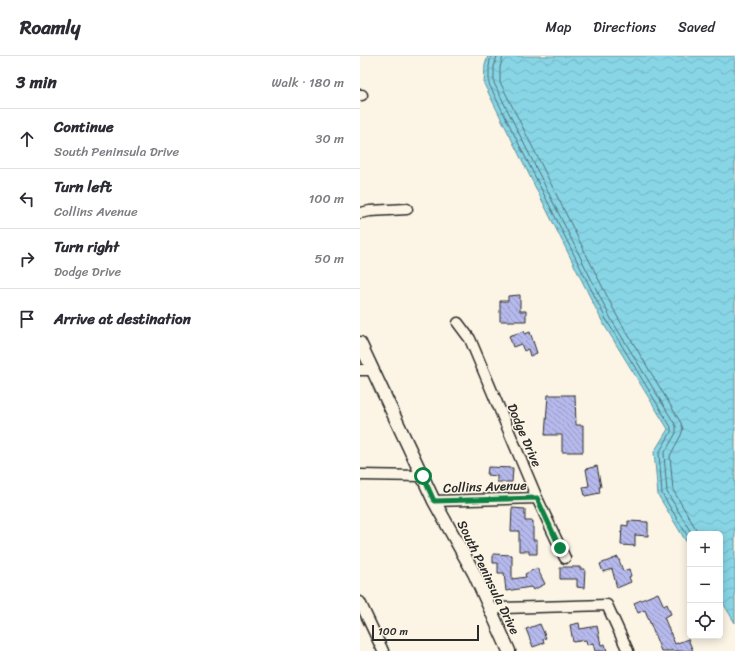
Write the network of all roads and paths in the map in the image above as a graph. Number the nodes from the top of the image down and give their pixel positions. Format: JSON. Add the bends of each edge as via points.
{"nodes":[{"id":1,"x":407,"y":209,"type":"dead end"},
{"id":2,"x":360,"y":213,"type":"edge"},
{"id":3,"x":458,"y":323,"type":"dead end"},
{"id":4,"x":360,"y":343,"type":"edge"},
{"id":5,"x":360,"y":370,"type":"edge"},
{"id":6,"x":372,"y":370,"type":"junction"},
{"id":7,"x":360,"y":475,"type":"edge"},
{"id":8,"x":423,"y":476,"type":"junction"},
{"id":9,"x":537,"y":498,"type":"junction"},
{"id":10,"x":434,"y":501,"type":"junction"},
{"id":11,"x":565,"y":558,"type":"dead end"},
{"id":12,"x":360,"y":604,"type":"edge"},
{"id":13,"x":492,"y":611,"type":"junction"},
{"id":14,"x":383,"y":651,"type":"edge"},
{"id":15,"x":509,"y":651,"type":"edge"},
{"id":16,"x":628,"y":651,"type":"edge"}],
"edges":[{"from":1,"to":2,"type":"street"},
{"from":3,"to":9,"type":"street","name":"Dodge Drive","via":[[470,340]]},
{"from":4,"to":6,"type":"main road","name":"South Peninsula Drive"},
{"from":5,"to":6,"type":"street"},
{"from":6,"to":8,"type":"main road","name":"South Peninsula Drive"},
{"from":7,"to":8,"type":"street"},
{"from":8,"to":10,"type":"main road","name":"South Peninsula Drive"},
{"from":9,"to":10,"type":"street","name":"Collins Avenue"},
{"from":9,"to":11,"type":"street","name":"Dodge Drive"},
{"from":10,"to":13,"type":"main road","name":"South Peninsula Drive"},
{"from":12,"to":14,"type":"street"},
{"from":13,"to":15,"type":"main road","name":"South Peninsula Drive"},
{"from":13,"to":16,"type":"street","via":[[500,608],[606,605]]}]}
